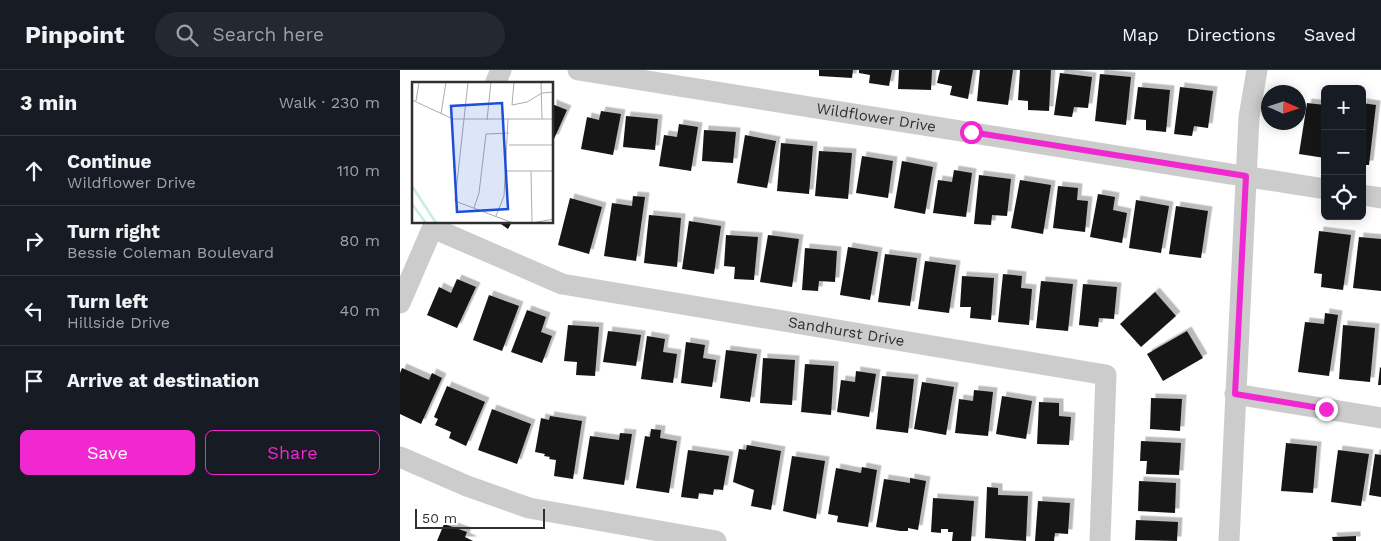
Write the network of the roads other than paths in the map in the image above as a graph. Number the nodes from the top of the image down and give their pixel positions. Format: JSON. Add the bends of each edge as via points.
{"nodes":[{"id":1,"x":501,"y":70,"type":"edge"},
{"id":2,"x":578,"y":70,"type":"edge"},
{"id":3,"x":1257,"y":70,"type":"edge"},
{"id":4,"x":497,"y":82,"type":"edge"},
{"id":5,"x":1246,"y":176,"type":"junction"},
{"id":6,"x":1321,"y":188,"type":"edge"},
{"id":7,"x":1366,"y":196,"type":"edge"},
{"id":8,"x":1381,"y":198,"type":"edge"},
{"id":9,"x":434,"y":225,"type":"edge"},
{"id":10,"x":400,"y":303,"type":"edge"},
{"id":11,"x":1235,"y":394,"type":"junction"},
{"id":12,"x":1381,"y":418,"type":"edge"},
{"id":13,"x":400,"y":457,"type":"edge"},
{"id":14,"x":716,"y":541,"type":"edge"},
{"id":15,"x":1100,"y":541,"type":"edge"},
{"id":16,"x":1229,"y":541,"type":"edge"}],
"edges":[{"from":1,"to":4,"type":"street"},
{"from":2,"to":5,"type":"street","name":"Wildflower Drive"},
{"from":3,"to":5,"type":"street","via":[[1249,117]]},
{"from":5,"to":6,"type":"street","name":"Wildflower Drive"},
{"from":5,"to":11,"type":"street"},
{"from":7,"to":8,"type":"street"},
{"from":9,"to":10,"type":"street"},
{"from":9,"to":15,"type":"street","name":"Sandhurst Drive","via":[[562,284],[1106,375]]},
{"from":11,"to":12,"type":"street"},
{"from":11,"to":16,"type":"street"},
{"from":13,"to":14,"type":"street","via":[[529,508]]}]}
